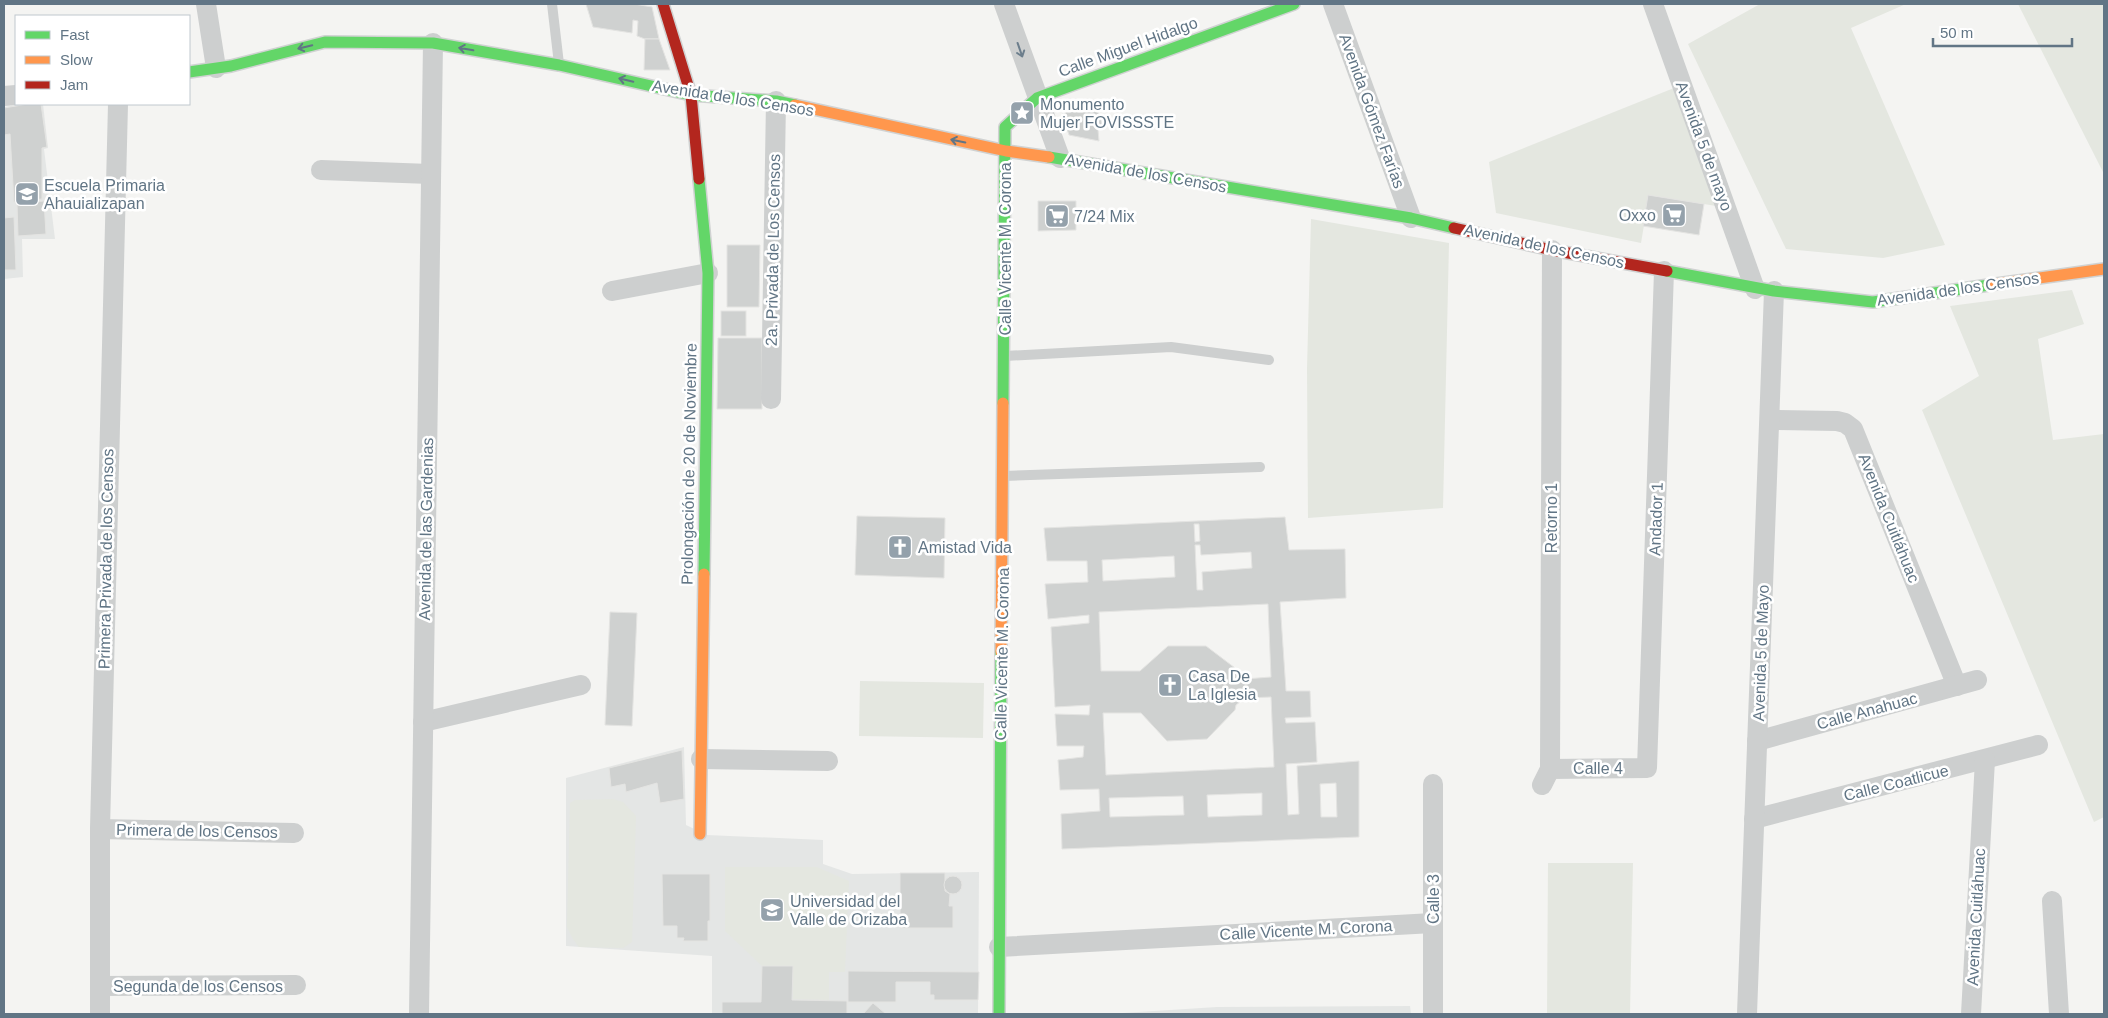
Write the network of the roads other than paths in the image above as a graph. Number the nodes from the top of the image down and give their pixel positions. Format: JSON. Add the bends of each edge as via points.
{"nodes":[{"id":1,"x":206,"y":4,"type":"edge"},
{"id":2,"x":552,"y":4,"type":"edge"},
{"id":3,"x":664,"y":4,"type":"edge"},
{"id":4,"x":1004,"y":4,"type":"edge"},
{"id":5,"x":1294,"y":4,"type":"edge"},
{"id":6,"x":1333,"y":4,"type":"edge"},
{"id":7,"x":1652,"y":4,"type":"edge"},
{"id":8,"x":433,"y":43,"type":"junction"},
{"id":9,"x":559,"y":65,"type":"junction"},
{"id":10,"x":216,"y":68,"type":"junction"},
{"id":11,"x":190,"y":72,"type":"edge"},
{"id":12,"x":690,"y":95,"type":"junction"},
{"id":13,"x":1037,"y":98,"type":"junction"},
{"id":14,"x":776,"y":101,"type":"junction"},
{"id":15,"x":118,"y":105,"type":"edge"},
{"id":16,"x":1006,"y":151,"type":"junction"},
{"id":17,"x":1060,"y":158,"type":"junction"},
{"id":18,"x":321,"y":170,"type":"dead end"},
{"id":19,"x":430,"y":174,"type":"junction"},
{"id":20,"x":1411,"y":218,"type":"junction"},
{"id":21,"x":1552,"y":250,"type":"junction"},
{"id":22,"x":2104,"y":269,"type":"edge"},
{"id":23,"x":1664,"y":271,"type":"junction"},
{"id":24,"x":708,"y":273,"type":"junction"},
{"id":25,"x":1755,"y":288,"type":"junction"},
{"id":26,"x":612,"y":291,"type":"dead end"},
{"id":27,"x":1774,"y":291,"type":"junction"},
{"id":28,"x":1005,"y":356,"type":"junction"},
{"id":29,"x":1269,"y":360,"type":"dead end"},
{"id":30,"x":771,"y":399,"type":"dead end"},
{"id":31,"x":1770,"y":420,"type":"junction"},
{"id":32,"x":1260,"y":467,"type":"dead end"},
{"id":33,"x":1004,"y":476,"type":"junction"},
{"id":34,"x":1977,"y":680,"type":"dead end"},
{"id":35,"x":580,"y":686,"type":"dead end"},
{"id":36,"x":1957,"y":686,"type":"junction"},
{"id":37,"x":423,"y":722,"type":"junction"},
{"id":38,"x":1757,"y":741,"type":"junction"},
{"id":39,"x":2038,"y":745,"type":"dead end"},
{"id":40,"x":701,"y":759,"type":"junction"},
{"id":41,"x":1985,"y":760,"type":"junction"},
{"id":42,"x":828,"y":761,"type":"dead end"},
{"id":43,"x":1647,"y":768,"type":"joint"},
{"id":44,"x":1546,"y":777,"type":"joint"},
{"id":45,"x":1433,"y":784,"type":"dead end"},
{"id":46,"x":1754,"y":819,"type":"junction"},
{"id":47,"x":100,"y":829,"type":"junction"},
{"id":48,"x":294,"y":833,"type":"dead end"},
{"id":49,"x":700,"y":834,"type":"dead end"},
{"id":50,"x":2052,"y":900,"type":"dead end"},
{"id":51,"x":1432,"y":923,"type":"junction"},
{"id":52,"x":999,"y":948,"type":"junction"},
{"id":53,"x":296,"y":985,"type":"dead end"},
{"id":54,"x":100,"y":986,"type":"junction"},
{"id":55,"x":100,"y":1014,"type":"edge"},
{"id":56,"x":419,"y":1014,"type":"edge"},
{"id":57,"x":999,"y":1014,"type":"edge"},
{"id":58,"x":1433,"y":1014,"type":"edge"},
{"id":59,"x":1747,"y":1014,"type":"edge"},
{"id":60,"x":1971,"y":1014,"type":"edge"},
{"id":61,"x":2059,"y":1014,"type":"edge"}],
"edges":[{"from":1,"to":10,"type":"street"},
{"from":2,"to":9,"type":"lane"},
{"from":3,"to":12,"type":"street","name":"Prolongación de 20 de Noviembre"},
{"from":4,"to":13,"type":"street","one_way":true},
{"from":5,"to":13,"type":"street","name":"Calle Miguel Hidalgo"},
{"from":6,"to":20,"type":"street","name":"Avenida Gómez Farías"},
{"from":7,"to":25,"type":"street","name":"Avenida 5 de mayo"},
{"from":9,"to":8,"type":"street","name":"Avenida de los Censos","one_way":true},
{"from":8,"to":10,"type":"street","name":"Avenida de los Censos","one_way":true,"via":[[325,42]]},
{"from":8,"to":19,"type":"street","name":"Avenida de las Gardenias"},
{"from":12,"to":9,"type":"street","name":"Avenida de los Censos","one_way":true},
{"from":10,"to":11,"type":"street","name":"Avenida de los Censos"},
{"from":12,"to":14,"type":"street","name":"Avenida de los Censos"},
{"from":12,"to":24,"type":"street","name":"Prolongación de 20 de Noviembre"},
{"from":13,"to":16,"type":"street","name":"Calle Miguel Hidalgo","via":[[1005,127]]},
{"from":13,"to":17,"type":"street"},
{"from":16,"to":14,"type":"street","name":"Avenida de los Censos","one_way":true},
{"from":14,"to":30,"type":"street","name":"2a. Privada de Los Censos"},
{"from":15,"to":47,"type":"street","name":"Primera Privada de los Censos"},
{"from":16,"to":17,"type":"street","name":"Avenida de los Censos"},
{"from":16,"to":28,"type":"street","name":"Calle Vicente M. Corona"},
{"from":17,"to":20,"type":"street","name":"Avenida de los Censos"},
{"from":18,"to":19,"type":"street"},
{"from":19,"to":37,"type":"street","name":"Avenida de las Gardenias"},
{"from":20,"to":21,"type":"street","name":"Avenida de los Censos"},
{"from":21,"to":23,"type":"street","name":"Avenida de los Censos"},
{"from":21,"to":44,"type":"street","name":"Retorno 1"},
{"from":22,"to":27,"type":"street","name":"Avenida de los Censos","via":[[1874,302]]},
{"from":23,"to":25,"type":"street","name":"Avenida de los Censos"},
{"from":23,"to":43,"type":"street","name":"Andador 1"},
{"from":24,"to":26,"type":"street"},
{"from":24,"to":40,"type":"street","name":"Prolongación de 20 de Noviembre"},
{"from":25,"to":27,"type":"street","name":"Avenida de los Censos"},
{"from":27,"to":31,"type":"street","name":"Avenida 5 de Mayo"},
{"from":28,"to":29,"type":"lane","via":[[1171,348]]},
{"from":28,"to":33,"type":"street","name":"Calle Vicente M. Corona"},
{"from":31,"to":36,"type":"street","name":"Avenida Cuitláhuac","via":[[1837,421],[1852,428]]},
{"from":31,"to":38,"type":"street","name":"Avenida 5 de Mayo"},
{"from":32,"to":33,"type":"lane"},
{"from":33,"to":52,"type":"street","name":"Calle Vicente M. Corona"},
{"from":34,"to":36,"type":"street","name":"Calle Anahuac"},
{"from":35,"to":37,"type":"street"},
{"from":36,"to":38,"type":"street","name":"Calle Anahuac"},
{"from":37,"to":56,"type":"street","name":"Avenida de las Gardenias"},
{"from":38,"to":46,"type":"street","name":"Avenida 5 de Mayo"},
{"from":39,"to":41,"type":"street","name":"Calle Coatlicue"},
{"from":40,"to":42,"type":"street"},
{"from":40,"to":49,"type":"street","name":"Prolongación de 20 de Noviembre"},
{"from":41,"to":46,"type":"street","name":"Calle Coatlicue"},
{"from":41,"to":60,"type":"street","name":"Avenida Cuitláhuac"},
{"from":43,"to":44,"type":"street","name":"Calle 4"},
{"from":45,"to":51,"type":"street","name":"Calle 3"},
{"from":46,"to":59,"type":"street","name":"Avenida 5 de Mayo"},
{"from":47,"to":48,"type":"street","name":"Primera de los Censos"},
{"from":47,"to":54,"type":"street","name":"Primera Privada de los Censos"},
{"from":50,"to":61,"type":"street"},
{"from":51,"to":52,"type":"street","name":"Calle Vicente M. Corona"},
{"from":51,"to":58,"type":"street","name":"Calle 3"},
{"from":52,"to":57,"type":"street","name":"Calle Vicente M. Corona"},
{"from":53,"to":54,"type":"street","name":"Segunda de los Censos"},
{"from":54,"to":55,"type":"street","name":"Primera Privada de los Censos"}]}
